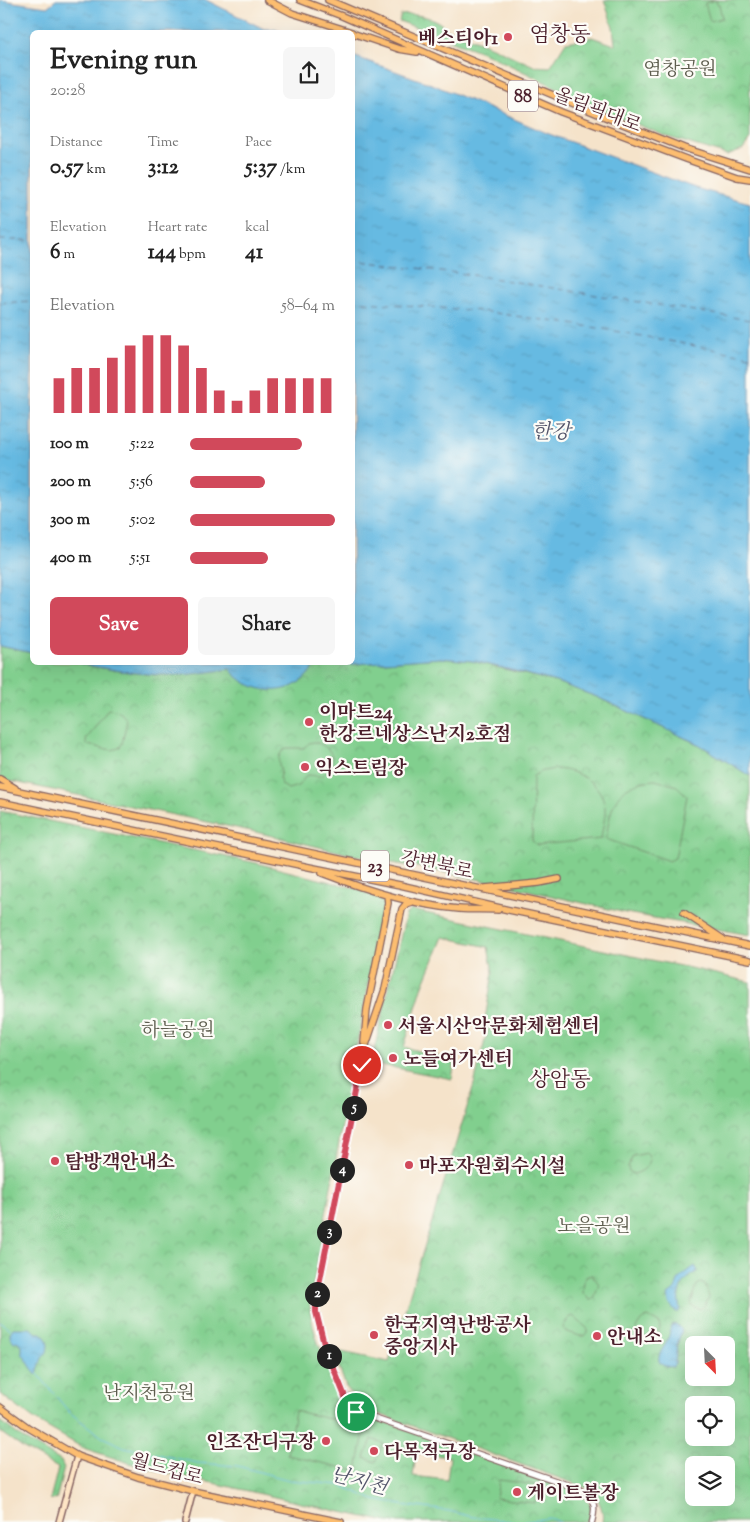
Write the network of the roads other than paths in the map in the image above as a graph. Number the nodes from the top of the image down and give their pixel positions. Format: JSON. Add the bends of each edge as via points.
{"nodes":[{"id":1,"x":267,"y":0,"type":"edge"},
{"id":2,"x":300,"y":0,"type":"edge"},
{"id":3,"x":328,"y":0,"type":"edge"},
{"id":4,"x":343,"y":30,"type":"edge"},
{"id":5,"x":355,"y":34,"type":"edge"},
{"id":6,"x":426,"y":54,"type":"junction"},
{"id":7,"x":750,"y":168,"type":"edge"},
{"id":8,"x":750,"y":179,"type":"edge"},
{"id":9,"x":0,"y":779,"type":"edge"},
{"id":10,"x":0,"y":787,"type":"edge"},
{"id":11,"x":19,"y":791,"type":"junction"},
{"id":12,"x":0,"y":804,"type":"edge"},
{"id":13,"x":309,"y":867,"type":"junction"},
{"id":14,"x":560,"y":879,"type":"dead end"},
{"id":15,"x":476,"y":888,"type":"junction"},
{"id":16,"x":387,"y":895,"type":"junction"},
{"id":17,"x":414,"y":902,"type":"junction"},
{"id":18,"x":509,"y":910,"type":"junction"},
{"id":19,"x":684,"y":913,"type":"dead end"},
{"id":20,"x":727,"y":941,"type":"junction"},
{"id":21,"x":750,"y":946,"type":"edge"},
{"id":22,"x":750,"y":960,"type":"edge"},
{"id":23,"x":367,"y":1011,"type":"junction"},
{"id":24,"x":378,"y":1012,"type":"junction"},
{"id":25,"x":364,"y":1051,"type":"junction"},
{"id":26,"x":0,"y":1407,"type":"edge"},
{"id":27,"x":77,"y":1456,"type":"junction"},
{"id":28,"x":193,"y":1491,"type":"junction"},
{"id":29,"x":593,"y":1520,"type":"edge"},
{"id":30,"x":59,"y":1522,"type":"edge"},
{"id":31,"x":185,"y":1522,"type":"edge"},
{"id":32,"x":341,"y":1522,"type":"edge"}],
"edges":[{"from":1,"to":4,"type":"main road"},
{"from":2,"to":6,"type":"main road","name":"올림픽대로","number":"88"},
{"from":3,"to":7,"type":"main road","name":"올림픽대로","number":"88","via":[[610,119],[684,148]]},
{"from":5,"to":6,"type":"main road","via":[[399,49]]},
{"from":6,"to":8,"type":"main road","name":"올림픽대로","number":"88","via":[[561,112]]},
{"from":9,"to":11,"type":"main road"},
{"from":10,"to":11,"type":"main road","name":"강변북로","number":"23"},
{"from":11,"to":15,"type":"main road","name":"강변북로","number":"23"},
{"from":12,"to":13,"type":"main road","name":"강변북로","number":"23"},
{"from":13,"to":16,"type":"main road"},
{"from":13,"to":18,"type":"main road","name":"강변북로","number":"23"},
{"from":14,"to":15,"type":"main road"},
{"from":15,"to":20,"type":"main road","name":"강변북로","number":"23"},
{"from":16,"to":17,"type":"main road"},
{"from":16,"to":23,"type":"main road"},
{"from":17,"to":18,"type":"main road","via":[[459,909]]},
{"from":17,"to":24,"type":"main road","via":[[402,909]]},
{"from":18,"to":22,"type":"main road","name":"강변북로","number":"23"},
{"from":19,"to":20,"type":"main road"},
{"from":20,"to":21,"type":"main road","name":"강변북로","number":"23"},
{"from":23,"to":24,"type":"main road"},
{"from":23,"to":25,"type":"main road"},
{"from":24,"to":25,"type":"main road"},
{"from":25,"to":29,"type":"street","via":[[316,1300],[324,1344],[348,1404],[356,1412],[580,1489],[591,1498],[595,1507]]},
{"from":26,"to":27,"type":"main road","name":"월드컵로"},
{"from":27,"to":28,"type":"main road","name":"월드컵로"},
{"from":27,"to":30,"type":"main road"},
{"from":28,"to":31,"type":"main road"},
{"from":28,"to":32,"type":"main road","name":"월드컵로"}]}
